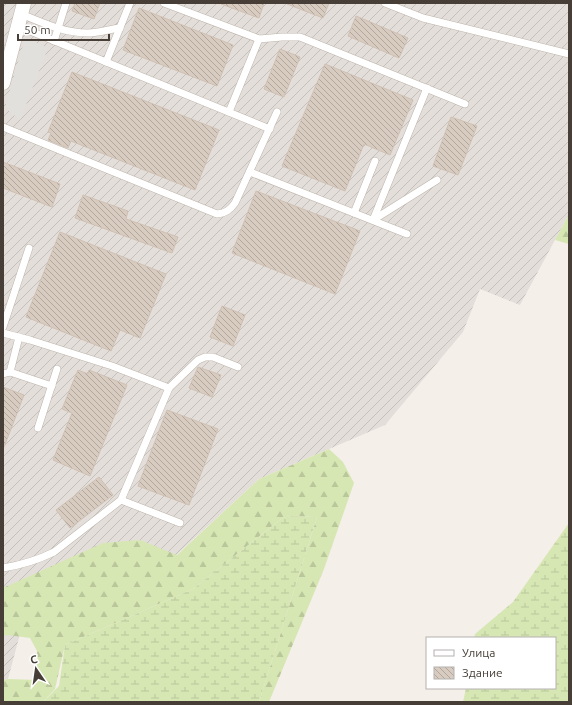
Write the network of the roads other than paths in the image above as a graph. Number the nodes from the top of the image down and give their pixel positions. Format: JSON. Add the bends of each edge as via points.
{"nodes":[{"id":1,"x":66,"y":3,"type":"edge"},
{"id":2,"x":130,"y":3,"type":"edge"},
{"id":3,"x":164,"y":3,"type":"edge"},
{"id":4,"x":385,"y":3,"type":"edge"},
{"id":5,"x":21,"y":14,"type":"edge"},
{"id":6,"x":58,"y":28,"type":"junction"},
{"id":7,"x":120,"y":28,"type":"junction"},
{"id":8,"x":259,"y":39,"type":"junction"},
{"id":9,"x":54,"y":41,"type":"junction"},
{"id":10,"x":569,"y":54,"type":"edge"},
{"id":11,"x":106,"y":62,"type":"junction"},
{"id":12,"x":3,"y":83,"type":"edge"},
{"id":13,"x":427,"y":88,"type":"junction"},
{"id":14,"x":465,"y":104,"type":"dead end"},
{"id":15,"x":229,"y":112,"type":"junction"},
{"id":16,"x":277,"y":112,"type":"dead end"},
{"id":17,"x":3,"y":127,"type":"edge"},
{"id":18,"x":270,"y":129,"type":"junction"},
{"id":19,"x":374,"y":161,"type":"dead end"},
{"id":20,"x":250,"y":172,"type":"junction"},
{"id":21,"x":437,"y":180,"type":"dead end"},
{"id":22,"x":354,"y":213,"type":"junction"},
{"id":23,"x":373,"y":220,"type":"junction"},
{"id":24,"x":407,"y":234,"type":"dead end"},
{"id":25,"x":29,"y":248,"type":"dead end"},
{"id":26,"x":3,"y":327,"type":"edge"},
{"id":27,"x":3,"y":334,"type":"edge"},
{"id":28,"x":19,"y":337,"type":"junction"},
{"id":29,"x":238,"y":367,"type":"dead end"},
{"id":30,"x":57,"y":369,"type":"dead end"},
{"id":31,"x":6,"y":373,"type":"edge"},
{"id":32,"x":52,"y":386,"type":"junction"},
{"id":33,"x":169,"y":388,"type":"junction"},
{"id":34,"x":38,"y":428,"type":"dead end"},
{"id":35,"x":121,"y":500,"type":"junction"},
{"id":36,"x":180,"y":523,"type":"dead end"},
{"id":37,"x":3,"y":568,"type":"edge"}],
"edges":[{"from":1,"to":6,"type":"lane"},
{"from":2,"to":7,"type":"lane"},
{"from":3,"to":8,"type":"lane"},
{"from":4,"to":10,"type":"lane","via":[[423,18]]},
{"from":5,"to":6,"type":"lane"},
{"from":5,"to":9,"type":"lane"},
{"from":5,"to":12,"type":"street"},
{"from":6,"to":7,"type":"lane","via":[[89,33]]},
{"from":6,"to":9,"type":"lane"},
{"from":7,"to":11,"type":"lane"},
{"from":8,"to":13,"type":"lane","via":[[300,37]]},
{"from":8,"to":15,"type":"lane"},
{"from":9,"to":11,"type":"lane"},
{"from":11,"to":15,"type":"lane"},
{"from":13,"to":14,"type":"lane"},
{"from":13,"to":23,"type":"lane"},
{"from":15,"to":18,"type":"lane"},
{"from":16,"to":18,"type":"lane"},
{"from":17,"to":20,"type":"lane","via":[[217,214],[231,209]]},
{"from":18,"to":20,"type":"lane"},
{"from":19,"to":22,"type":"lane"},
{"from":20,"to":22,"type":"lane"},
{"from":21,"to":23,"type":"lane"},
{"from":22,"to":23,"type":"lane"},
{"from":23,"to":24,"type":"lane"},
{"from":25,"to":26,"type":"lane"},
{"from":27,"to":28,"type":"lane"},
{"from":28,"to":31,"type":"lane"},
{"from":28,"to":33,"type":"lane","via":[[112,366]]},
{"from":29,"to":33,"type":"lane","via":[[213,357],[205,357],[198,360]]},
{"from":30,"to":32,"type":"lane"},
{"from":31,"to":32,"type":"lane"},
{"from":32,"to":34,"type":"lane"},
{"from":33,"to":35,"type":"lane"},
{"from":35,"to":36,"type":"lane"},
{"from":35,"to":37,"type":"lane","via":[[54,552],[29,562]]}]}
